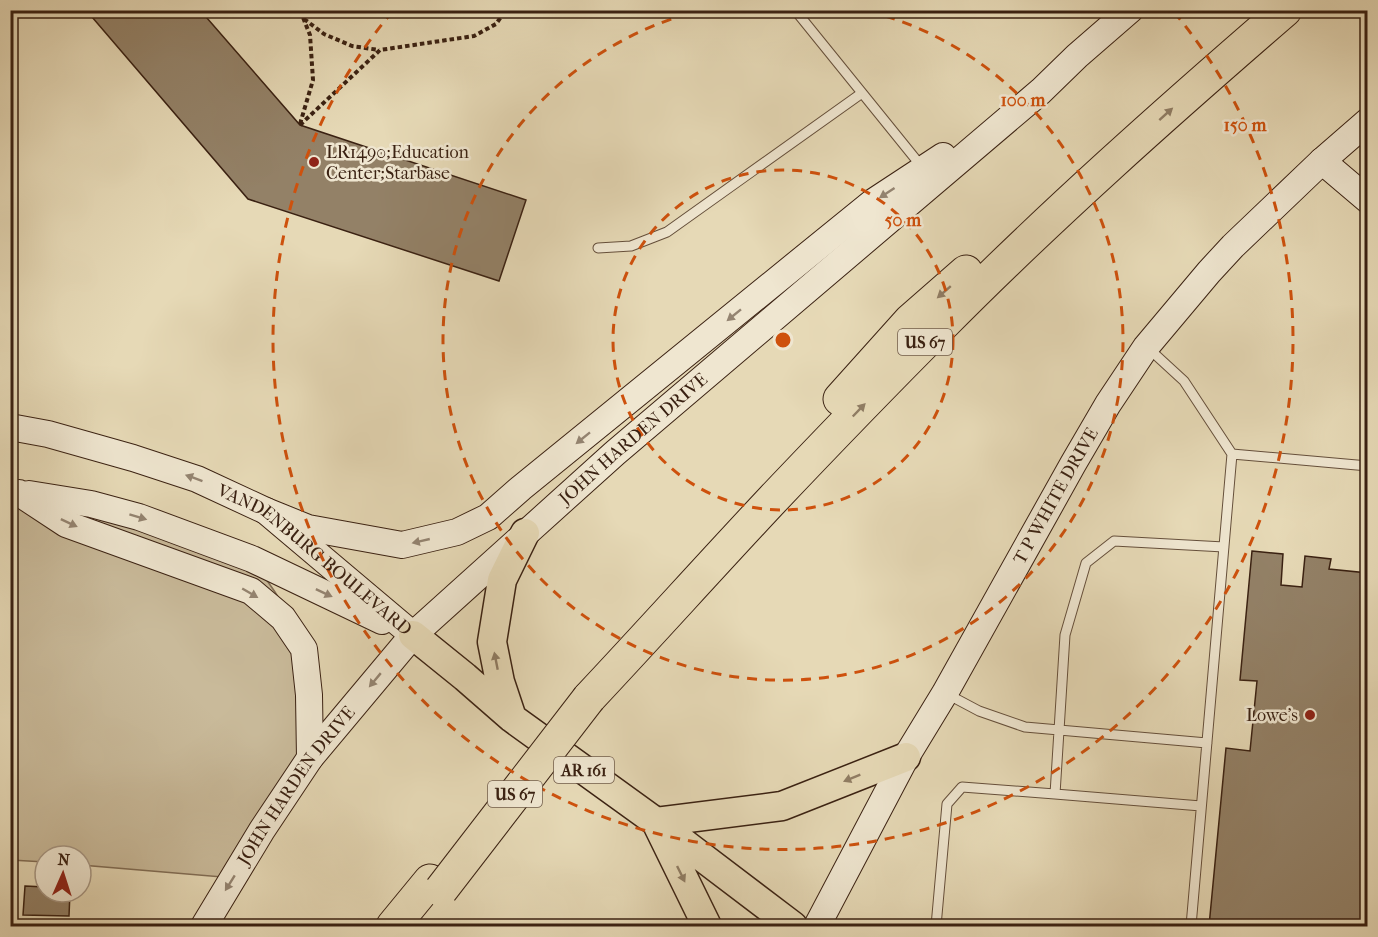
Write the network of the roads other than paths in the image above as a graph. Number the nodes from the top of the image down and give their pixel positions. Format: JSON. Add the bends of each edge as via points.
{"nodes":[{"id":1,"x":795,"y":10,"type":"edge"},
{"id":2,"x":1130,"y":10,"type":"edge"},
{"id":3,"x":1250,"y":10,"type":"edge"},
{"id":4,"x":1285,"y":10,"type":"edge"},
{"id":5,"x":1041,"y":91,"type":"junction"},
{"id":6,"x":862,"y":93,"type":"junction"},
{"id":7,"x":1368,"y":121,"type":"edge"},
{"id":8,"x":1322,"y":161,"type":"junction"},
{"id":9,"x":923,"y":169,"type":"junction"},
{"id":10,"x":1368,"y":200,"type":"edge"},
{"id":11,"x":598,"y":248,"type":"dead end"},
{"id":12,"x":1146,"y":347,"type":"junction"},
{"id":13,"x":10,"y":427,"type":"edge"},
{"id":14,"x":1232,"y":454,"type":"junction"},
{"id":15,"x":1368,"y":465,"type":"edge"},
{"id":16,"x":15,"y":492,"type":"edge"},
{"id":17,"x":266,"y":511,"type":"junction"},
{"id":18,"x":525,"y":533,"type":"junction"},
{"id":19,"x":1224,"y":546,"type":"junction"},
{"id":20,"x":412,"y":635,"type":"junction"},
{"id":21,"x":583,"y":693,"type":"junction"},
{"id":22,"x":945,"y":693,"type":"junction"},
{"id":23,"x":512,"y":718,"type":"junction"},
{"id":24,"x":1059,"y":730,"type":"junction"},
{"id":25,"x":1207,"y":743,"type":"junction"},
{"id":26,"x":906,"y":757,"type":"junction"},
{"id":27,"x":310,"y":758,"type":"junction"},
{"id":28,"x":1055,"y":794,"type":"junction"},
{"id":29,"x":1202,"y":806,"type":"junction"},
{"id":30,"x":656,"y":822,"type":"junction"},
{"id":31,"x":435,"y":886,"type":"junction"},
{"id":32,"x":204,"y":927,"type":"edge"},
{"id":33,"x":393,"y":927,"type":"edge"},
{"id":34,"x":413,"y":927,"type":"edge"},
{"id":35,"x":707,"y":927,"type":"edge"},
{"id":36,"x":793,"y":927,"type":"edge"},
{"id":37,"x":817,"y":927,"type":"edge"},
{"id":38,"x":936,"y":927,"type":"edge"},
{"id":39,"x":1191,"y":927,"type":"edge"}],
"edges":[{"from":1,"to":6,"type":"lane"},
{"from":2,"to":5,"type":"main road","name":"JOHN HARDEN DRIVE"},
{"from":3,"to":21,"type":"highway","number":"US 67","one_way":true,"via":[[910,321]]},
{"from":21,"to":4,"type":"highway","number":"US 67","one_way":true,"via":[[682,599],[773,499],[1045,224]]},
{"from":5,"to":9,"type":"main road"},
{"from":5,"to":18,"type":"main road","name":"JOHN HARDEN DRIVE"},
{"from":6,"to":9,"type":"lane"},
{"from":6,"to":11,"type":"lane","via":[[667,232],[631,246]]},
{"from":7,"to":8,"type":"main road","name":"T P WHITE DRIVE"},
{"from":8,"to":10,"type":"main road"},
{"from":8,"to":12,"type":"main road","name":"T P WHITE DRIVE","via":[[1225,255]]},
{"from":9,"to":17,"type":"main road","one_way":true,"via":[[873,202],[488,517],[457,532],[402,545],[308,528]]},
{"from":12,"to":14,"type":"lane","via":[[1184,381]]},
{"from":12,"to":22,"type":"main road","name":"T P WHITE DRIVE","via":[[1078,454]]},
{"from":17,"to":13,"type":"main road","name":"VANDENBURG BOULEVARD","one_way":true,"via":[[197,479],[48,434]]},
{"from":14,"to":15,"type":"lane"},
{"from":14,"to":19,"type":"lane"},
{"from":16,"to":20,"type":"main road","name":"VANDENBURG BOULEVARD","one_way":true,"via":[[91,504],[139,517],[252,560]]},
{"from":16,"to":27,"type":"main road","one_way":true,"via":[[66,524],[251,591],[283,618],[304,649]]},
{"from":17,"to":20,"type":"main road","name":"VANDENBURG BOULEVARD"},
{"from":18,"to":20,"type":"main road","name":"JOHN HARDEN DRIVE"},
{"from":23,"to":18,"type":"main road","one_way":true,"via":[[492,642],[502,580]]},
{"from":19,"to":24,"type":"lane","via":[[1114,541],[1086,563],[1065,635]]},
{"from":19,"to":25,"type":"lane"},
{"from":20,"to":23,"type":"main road","number":"AR 161"},
{"from":20,"to":27,"type":"main road","name":"JOHN HARDEN DRIVE","one_way":true},
{"from":21,"to":31,"type":"highway","number":"US 67"},
{"from":22,"to":24,"type":"lane","via":[[1025,727]]},
{"from":22,"to":26,"type":"main road","name":"T P WHITE DRIVE"},
{"from":23,"to":30,"type":"main road","number":"AR 161"},
{"from":24,"to":25,"type":"lane"},
{"from":24,"to":28,"type":"lane"},
{"from":25,"to":29,"type":"lane"},
{"from":26,"to":30,"type":"main road","one_way":true,"via":[[782,806]]},
{"from":26,"to":37,"type":"main road","name":"T P WHITE DRIVE"},
{"from":27,"to":32,"type":"main road","name":"JOHN HARDEN DRIVE","one_way":true},
{"from":28,"to":29,"type":"lane"},
{"from":28,"to":38,"type":"lane","via":[[962,787],[947,804]]},
{"from":29,"to":39,"type":"lane"},
{"from":30,"to":35,"type":"main road","one_way":true},
{"from":30,"to":36,"type":"main road","number":"AR 161"},
{"from":31,"to":33,"type":"highway","number":"US 67"},
{"from":31,"to":34,"type":"highway","number":"US 67"}]}
